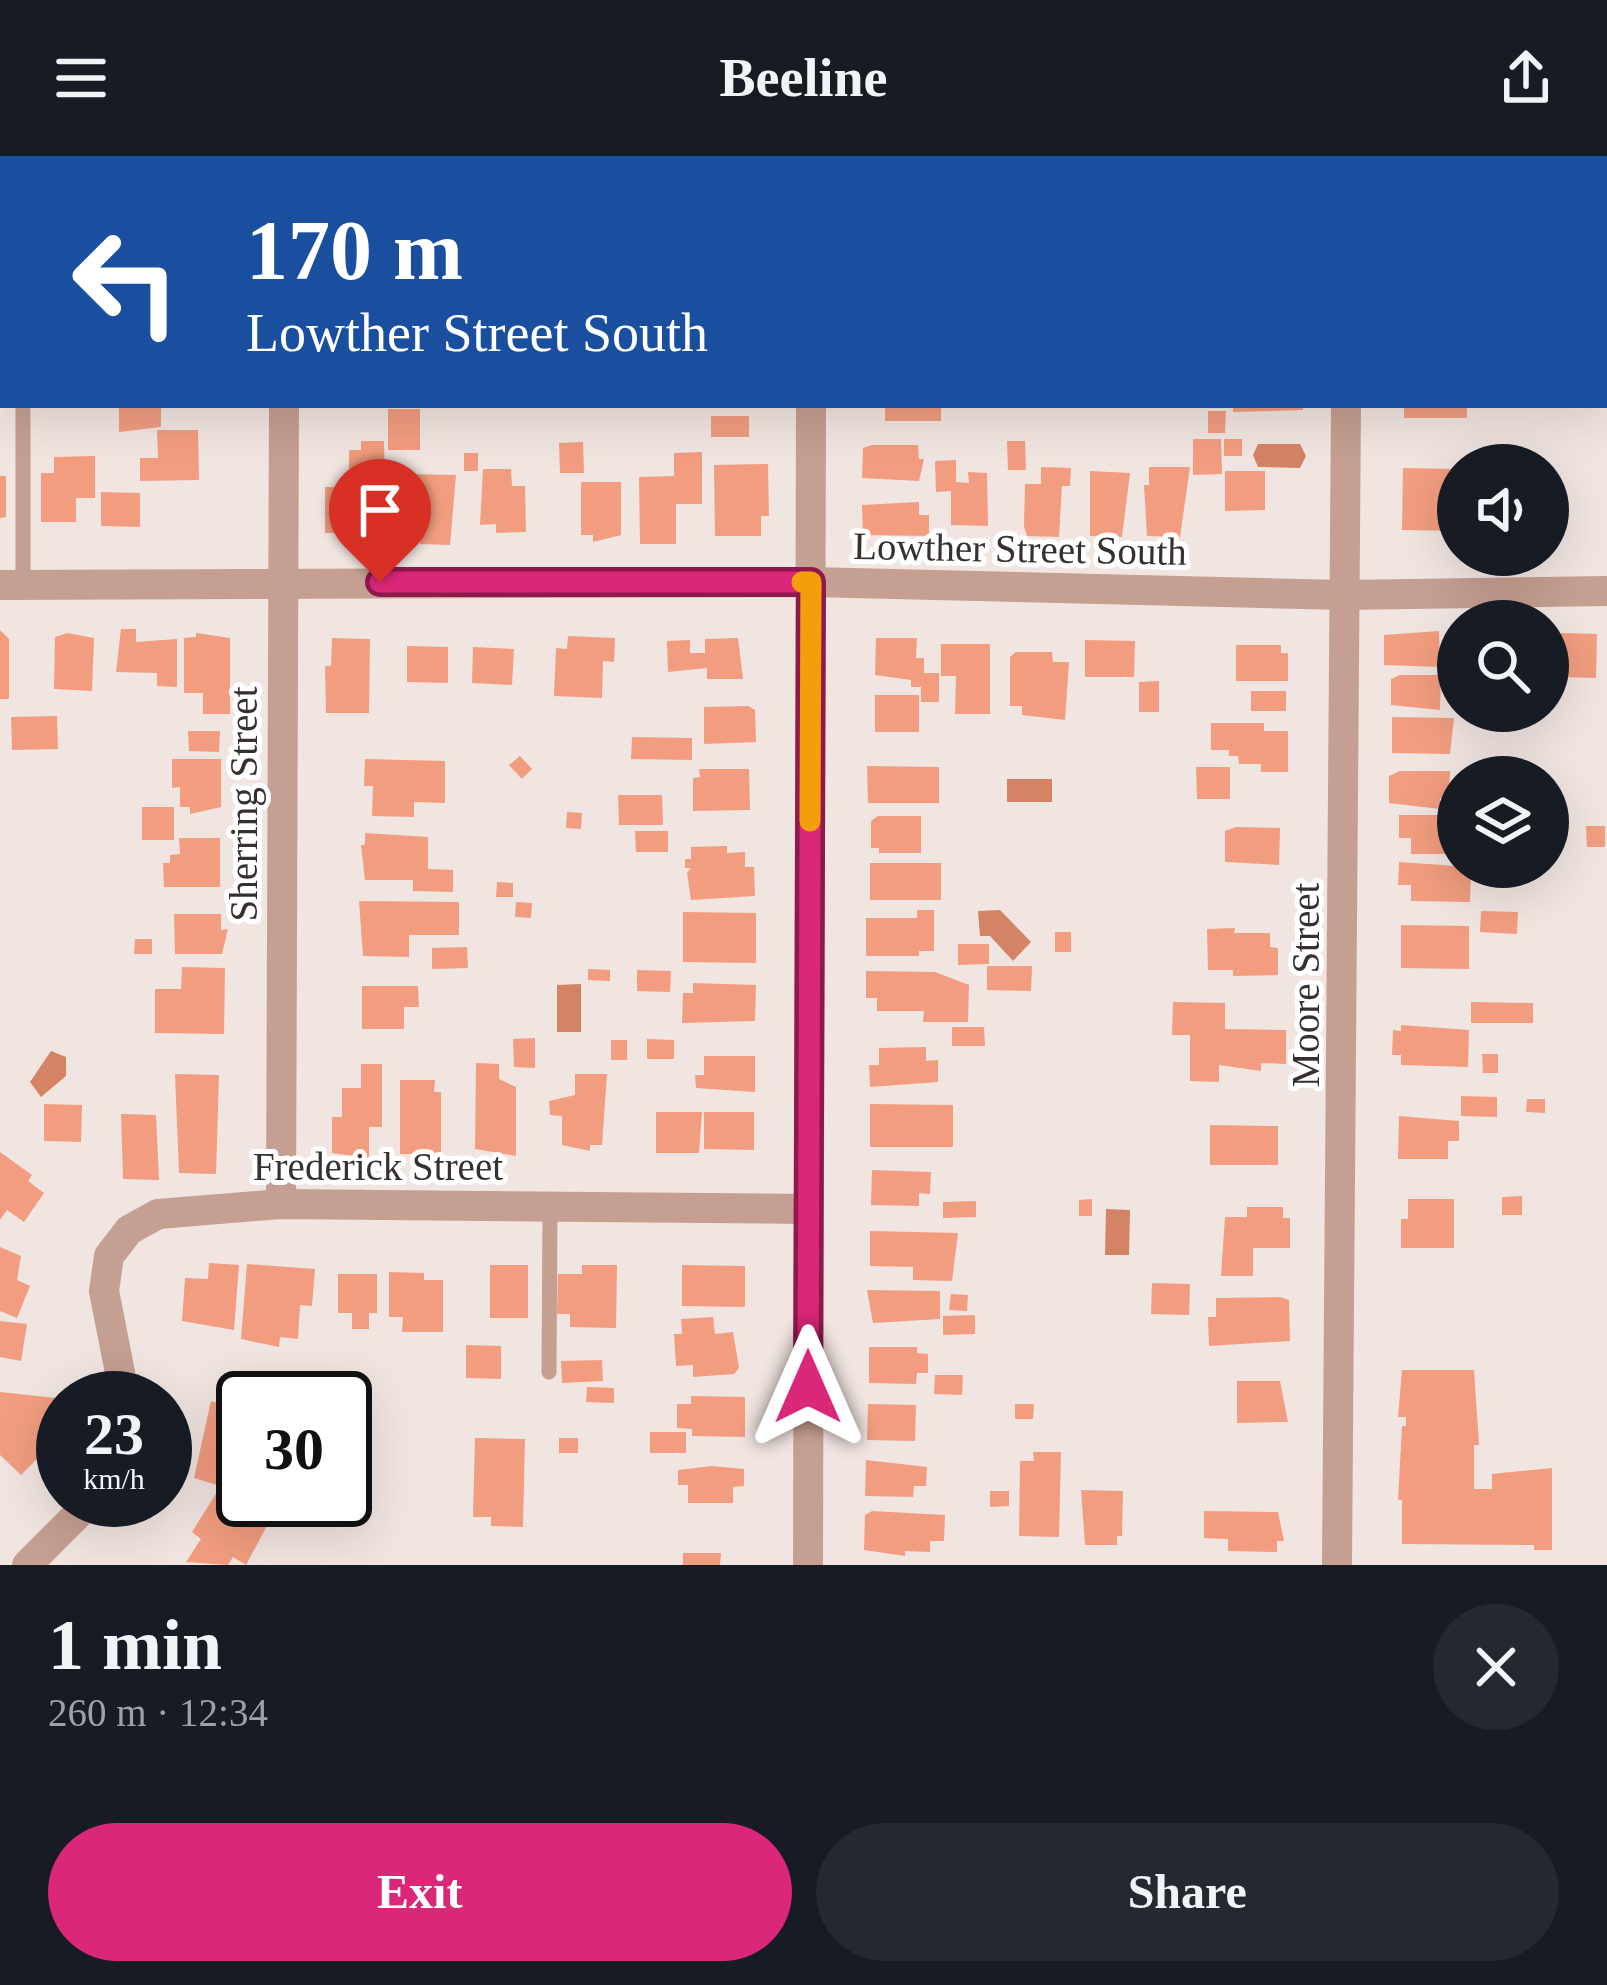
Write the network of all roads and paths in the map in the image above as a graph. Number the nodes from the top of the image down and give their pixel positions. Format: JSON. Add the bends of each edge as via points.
{"nodes":[{"id":1,"x":23,"y":408,"type":"edge"},
{"id":2,"x":284,"y":408,"type":"edge"},
{"id":3,"x":811,"y":408,"type":"edge"},
{"id":4,"x":1346,"y":408,"type":"edge"},
{"id":5,"x":284,"y":582,"type":"junction"},
{"id":6,"x":811,"y":582,"type":"junction"},
{"id":7,"x":11,"y":585,"type":"edge"},
{"id":8,"x":1607,"y":591,"type":"edge"},
{"id":9,"x":1344,"y":595,"type":"junction"},
{"id":10,"x":281,"y":1204,"type":"junction"},
{"id":11,"x":550,"y":1205,"type":"junction"},
{"id":12,"x":809,"y":1209,"type":"junction"},
{"id":13,"x":120,"y":1371,"type":"edge"},
{"id":14,"x":549,"y":1372,"type":"dead end"},
{"id":15,"x":65,"y":1527,"type":"edge"},
{"id":16,"x":27,"y":1565,"type":"edge"},
{"id":17,"x":808,"y":1565,"type":"edge"},
{"id":18,"x":1337,"y":1565,"type":"edge"}],
"edges":[{"from":1,"to":7,"type":"lane"},
{"from":2,"to":5,"type":"street","name":"Sherring Street"},
{"from":3,"to":6,"type":"street"},
{"from":4,"to":9,"type":"street","name":"Moore Street"},
{"from":5,"to":6,"type":"street","name":"Lowther Street South"},
{"from":5,"to":7,"type":"street","name":"Lowther Street South"},
{"from":5,"to":10,"type":"street","name":"Sherring Street"},
{"from":6,"to":9,"type":"street","name":"Lowther Street South"},
{"from":6,"to":12,"type":"street"},
{"from":8,"to":9,"type":"street","name":"Lowther Street South"},
{"from":9,"to":18,"type":"street","name":"Moore Street"},
{"from":10,"to":11,"type":"street","name":"Frederick Street"},
{"from":10,"to":13,"type":"street","name":"Frederick Street","via":[[158,1214],[129,1230],[109,1256],[104,1291]]},
{"from":11,"to":12,"type":"street","name":"Frederick Street"},
{"from":11,"to":14,"type":"lane"},
{"from":12,"to":17,"type":"street"},
{"from":15,"to":16,"type":"street"}]}
